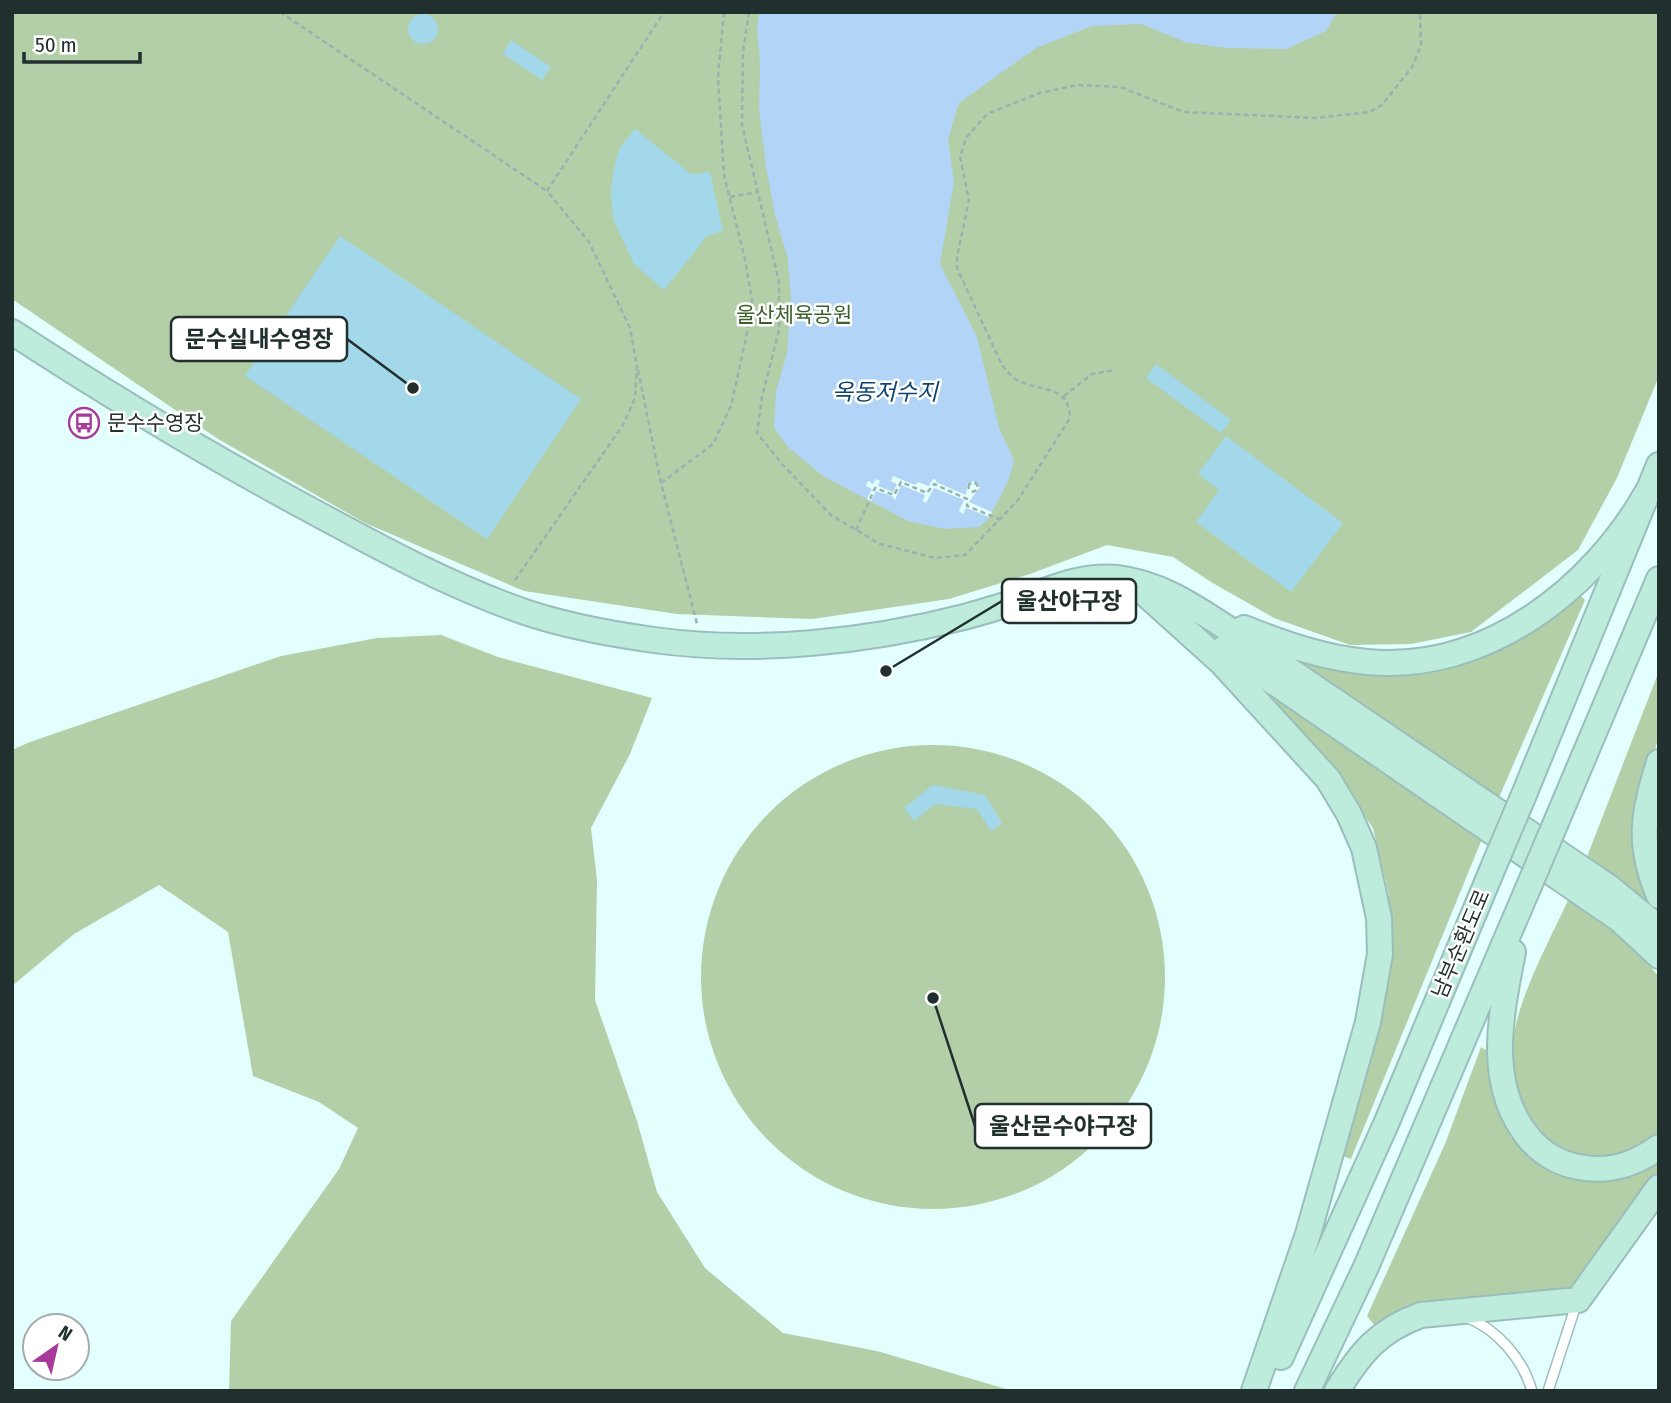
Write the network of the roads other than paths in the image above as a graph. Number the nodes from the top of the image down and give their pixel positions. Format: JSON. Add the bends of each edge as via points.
{"nodes":[{"id":1,"x":12,"y":332,"type":"edge"},
{"id":2,"x":1659,"y":464,"type":"edge"},
{"id":3,"x":1653,"y":495,"type":"edge"},
{"id":4,"x":1659,"y":579,"type":"edge"},
{"id":5,"x":1128,"y":582,"type":"junction"},
{"id":6,"x":1178,"y":597,"type":"junction"},
{"id":7,"x":1659,"y":601,"type":"edge"},
{"id":8,"x":1659,"y":762,"type":"edge"},
{"id":9,"x":1557,"y":820,"type":"junction"},
{"id":10,"x":1529,"y":886,"type":"junction"},
{"id":11,"x":1659,"y":896,"type":"edge"},
{"id":12,"x":1659,"y":928,"type":"edge"},
{"id":13,"x":1659,"y":956,"type":"edge"},
{"id":14,"x":1659,"y":1147,"type":"edge"},
{"id":15,"x":1659,"y":1187,"type":"edge"},
{"id":16,"x":1659,"y":1199,"type":"edge"},
{"id":17,"x":1624,"y":1237,"type":"junction"},
{"id":18,"x":1578,"y":1300,"type":"junction"},
{"id":19,"x":1440,"y":1313,"type":"junction"},
{"id":20,"x":1254,"y":1391,"type":"edge"},
{"id":21,"x":1266,"y":1391,"type":"edge"},
{"id":22,"x":1307,"y":1391,"type":"edge"},
{"id":23,"x":1337,"y":1391,"type":"edge"},
{"id":24,"x":1532,"y":1391,"type":"edge"},
{"id":25,"x":1548,"y":1391,"type":"edge"}],
"edges":[{"from":1,"to":5,"type":"main road","via":[[166,430],[404,561],[491,599],[567,623],[699,645],[796,645],[959,618],[1088,577]]},
{"from":2,"to":3,"type":"main road"},
{"from":3,"to":6,"type":"main road","via":[[1578,581],[1534,616],[1489,641],[1420,661],[1370,663],[1321,655],[1264,636]]},
{"from":3,"to":21,"type":"main road","name":"남부순환도로","bridge":true,"via":[[1386,1124]]},
{"from":4,"to":9,"type":"main road","name":"남부순환도로"},
{"from":5,"to":6,"type":"main road","via":[[1148,584]]},
{"from":5,"to":13,"type":"main road","via":[[1619,919]]},
{"from":5,"to":20,"type":"main road","via":[[1221,662],[1328,779],[1364,848],[1379,918],[1380,954],[1368,1022],[1308,1234]]},
{"from":6,"to":12,"type":"main road","via":[[1610,888]]},
{"from":7,"to":9,"type":"main road"},
{"from":8,"to":11,"type":"main road","via":[[1643,833]]},
{"from":9,"to":10,"type":"main road","name":"남부순환도로","bridge":true},
{"from":10,"to":14,"type":"main road","via":[[1502,1018],[1502,1084],[1513,1116],[1534,1144],[1570,1166],[1618,1168]]},
{"from":10,"to":22,"type":"main road","name":"남부순환도로","via":[[1366,1268]]},
{"from":15,"to":17,"type":"main road"},
{"from":16,"to":17,"type":"main road"},
{"from":17,"to":18,"type":"main road"},
{"from":18,"to":19,"type":"main road"},
{"from":18,"to":25,"type":"lane"},
{"from":19,"to":23,"type":"main road","via":[[1411,1319],[1381,1334]]},
{"from":19,"to":24,"type":"lane","via":[[1474,1320],[1490,1331],[1517,1359]]}]}
